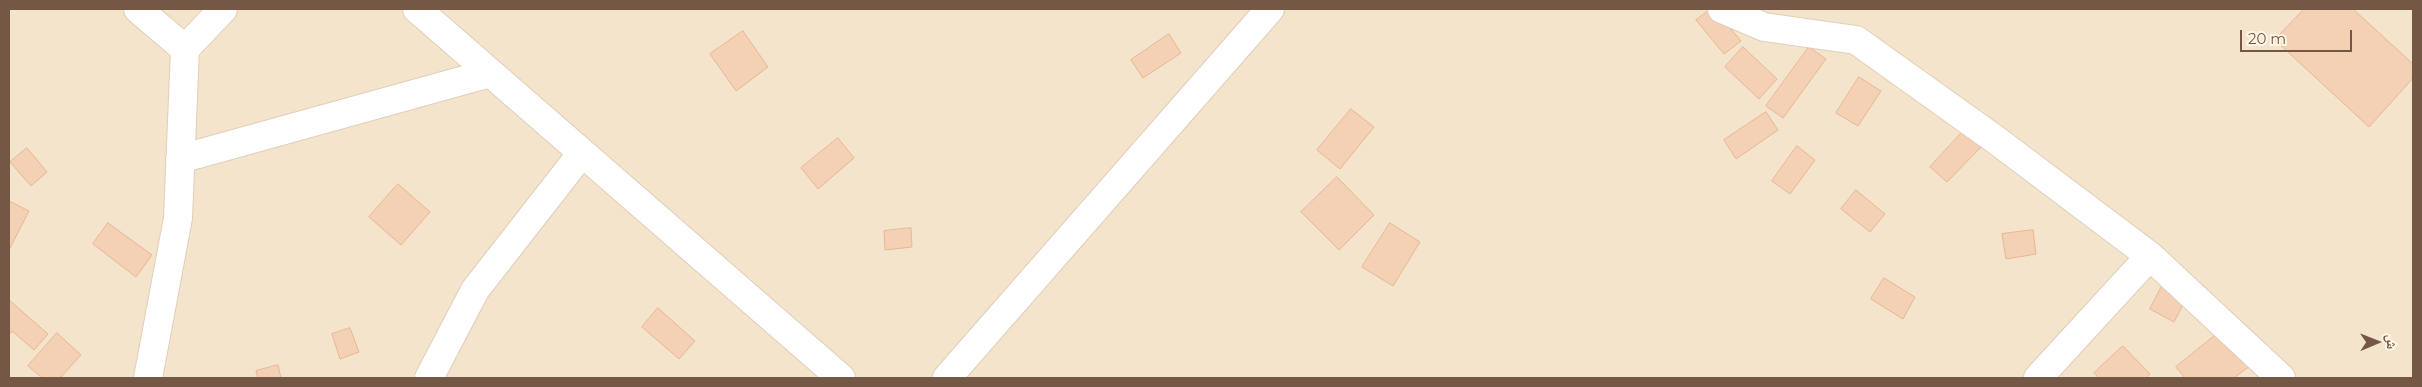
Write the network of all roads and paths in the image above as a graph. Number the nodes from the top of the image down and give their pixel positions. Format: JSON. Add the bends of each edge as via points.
{"nodes":[{"id":1,"x":138,"y":9,"type":"edge"},
{"id":2,"x":223,"y":9,"type":"edge"},
{"id":3,"x":417,"y":9,"type":"edge"},
{"id":4,"x":1270,"y":9,"type":"edge"},
{"id":5,"x":1722,"y":9,"type":"edge"},
{"id":6,"x":184,"y":49,"type":"junction"},
{"id":7,"x":490,"y":73,"type":"junction"},
{"id":8,"x":582,"y":153,"type":"junction"},
{"id":9,"x":180,"y":159,"type":"junction"},
{"id":10,"x":2150,"y":256,"type":"junction"},
{"id":11,"x":148,"y":378,"type":"edge"},
{"id":12,"x":429,"y":378,"type":"edge"},
{"id":13,"x":841,"y":378,"type":"edge"},
{"id":14,"x":947,"y":378,"type":"edge"},
{"id":15,"x":2038,"y":378,"type":"edge"},
{"id":16,"x":2281,"y":378,"type":"edge"}],
"edges":[{"from":1,"to":6,"type":"street"},
{"from":2,"to":6,"type":"street"},
{"from":3,"to":7,"type":"street"},
{"from":4,"to":14,"type":"street"},
{"from":5,"to":10,"type":"street","via":[[1764,26],[1856,40]]},
{"from":6,"to":9,"type":"street"},
{"from":7,"to":8,"type":"street"},
{"from":7,"to":9,"type":"street"},
{"from":8,"to":12,"type":"street","via":[[475,290]]},
{"from":8,"to":13,"type":"street"},
{"from":9,"to":11,"type":"street","via":[[178,218]]},
{"from":10,"to":15,"type":"street"},
{"from":10,"to":16,"type":"street"}]}
